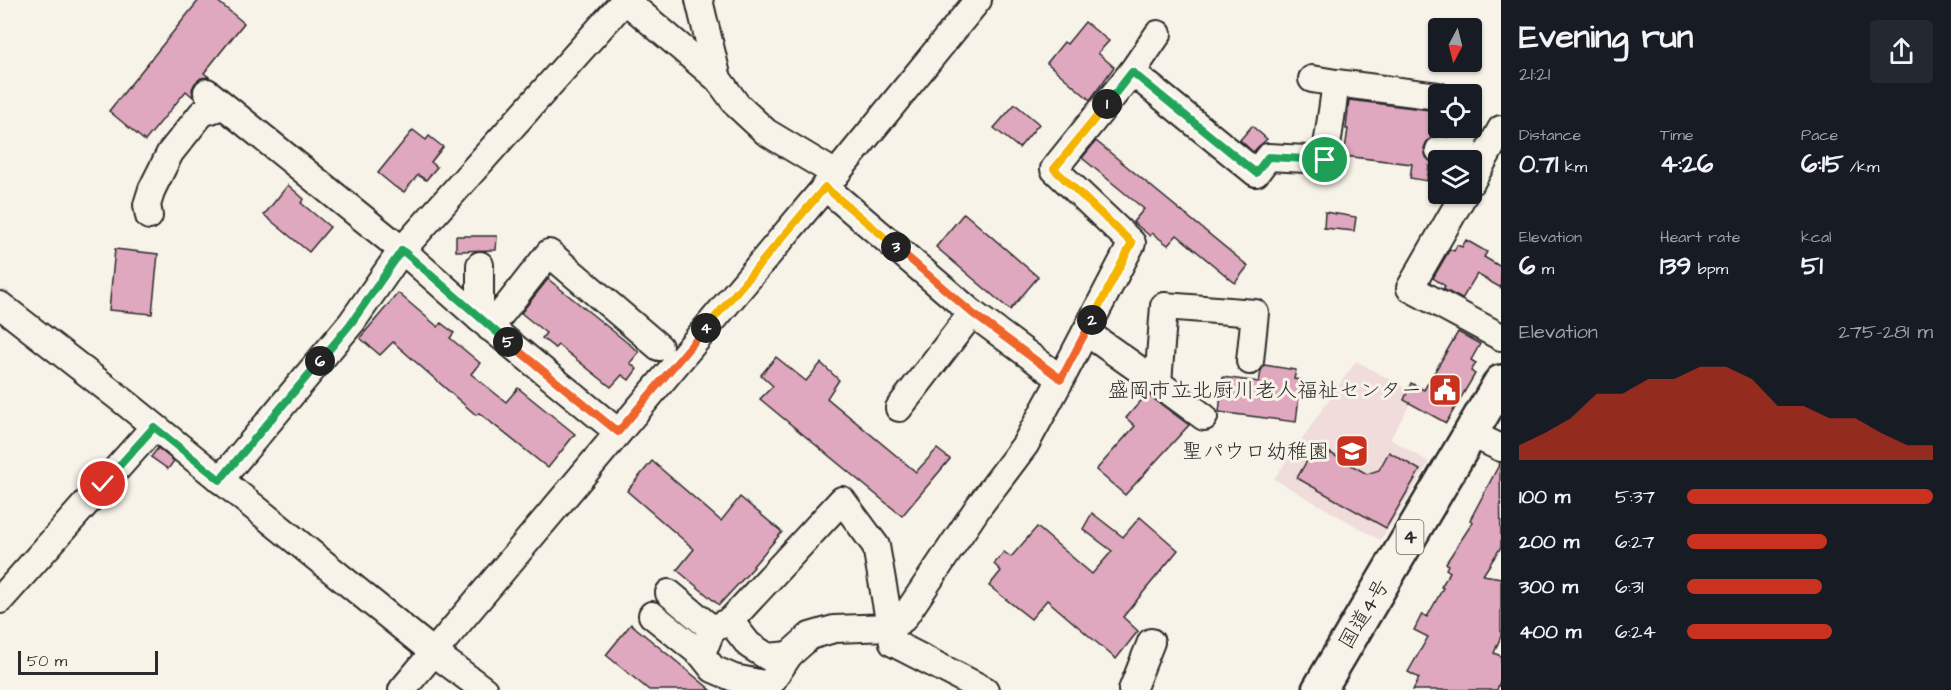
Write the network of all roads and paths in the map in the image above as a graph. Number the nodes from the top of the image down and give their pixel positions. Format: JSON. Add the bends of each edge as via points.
{"nodes":[{"id":1,"x":625,"y":0,"type":"edge"},
{"id":2,"x":699,"y":0,"type":"edge"},
{"id":3,"x":978,"y":0,"type":"edge"},
{"id":4,"x":1158,"y":34,"type":"dead end"},
{"id":5,"x":1132,"y":72,"type":"junction"},
{"id":6,"x":718,"y":79,"type":"junction"},
{"id":7,"x":1428,"y":95,"type":"edge"},
{"id":8,"x":1501,"y":129,"type":"edge"},
{"id":9,"x":1465,"y":138,"type":"edge"},
{"id":10,"x":1454,"y":150,"type":"edge"},
{"id":11,"x":1482,"y":163,"type":"edge"},
{"id":12,"x":831,"y":181,"type":"junction"},
{"id":13,"x":1458,"y":204,"type":"edge"},
{"id":14,"x":149,"y":216,"type":"dead end"},
{"id":15,"x":402,"y":250,"type":"junction"},
{"id":16,"x":480,"y":265,"type":"dead end"},
{"id":17,"x":0,"y":305,"type":"edge"},
{"id":18,"x":972,"y":313,"type":"junction"},
{"id":19,"x":485,"y":323,"type":"junction"},
{"id":20,"x":1086,"y":332,"type":"junction"},
{"id":21,"x":1501,"y":337,"type":"edge"},
{"id":22,"x":659,"y":347,"type":"dead end"},
{"id":23,"x":1250,"y":361,"type":"dead end"},
{"id":24,"x":1061,"y":379,"type":"junction"},
{"id":25,"x":1501,"y":382,"type":"edge"},
{"id":26,"x":1158,"y":383,"type":"junction"},
{"id":27,"x":899,"y":408,"type":"dead end"},
{"id":28,"x":1204,"y":417,"type":"dead end"},
{"id":29,"x":154,"y":427,"type":"junction"},
{"id":30,"x":618,"y":432,"type":"junction"},
{"id":31,"x":1491,"y":436,"type":"edge"},
{"id":32,"x":220,"y":480,"type":"junction"},
{"id":33,"x":669,"y":593,"type":"dead end"},
{"id":34,"x":0,"y":600,"type":"edge"},
{"id":35,"x":652,"y":615,"type":"dead end"},
{"id":36,"x":721,"y":625,"type":"junction"},
{"id":37,"x":890,"y":627,"type":"junction"},
{"id":38,"x":1151,"y":642,"type":"dead end"},
{"id":39,"x":433,"y":652,"type":"junction"},
{"id":40,"x":789,"y":655,"type":"junction"},
{"id":41,"x":702,"y":656,"type":"junction"},
{"id":42,"x":949,"y":682,"type":"edge"},
{"id":43,"x":768,"y":688,"type":"edge"},
{"id":44,"x":402,"y":690,"type":"edge"},
{"id":45,"x":484,"y":690,"type":"edge"},
{"id":46,"x":986,"y":690,"type":"edge"},
{"id":47,"x":1132,"y":690,"type":"edge"},
{"id":48,"x":1319,"y":690,"type":"edge"},
{"id":49,"x":1341,"y":690,"type":"edge"}],
"edges":[{"from":1,"to":6,"type":"street"},
{"from":1,"to":15,"type":"street"},
{"from":2,"to":6,"type":"street"},
{"from":3,"to":12,"type":"street"},
{"from":4,"to":5,"type":"street"},
{"from":5,"to":7,"type":"street","via":[[1256,173],[1268,157],[1325,160],[1324,81]]},
{"from":5,"to":20,"type":"street","via":[[1054,169],[1132,243]]},
{"from":6,"to":12,"type":"street","via":[[737,105],[766,132]]},
{"from":8,"to":11,"type":"street"},
{"from":9,"to":10,"type":"street","via":[[1464,144]]},
{"from":12,"to":18,"type":"street"},
{"from":12,"to":30,"type":"street"},
{"from":13,"to":21,"type":"street","via":[[1410,288]]},
{"from":14,"to":15,"type":"street","via":[[147,205],[152,189],[170,153],[215,99]]},
{"from":15,"to":19,"type":"street"},
{"from":15,"to":32,"type":"street","via":[[352,322]]},
{"from":16,"to":19,"type":"street"},
{"from":17,"to":29,"type":"street"},
{"from":18,"to":24,"type":"street"},
{"from":18,"to":27,"type":"street"},
{"from":19,"to":22,"type":"street","via":[[549,253]]},
{"from":19,"to":30,"type":"street"},
{"from":20,"to":24,"type":"street"},
{"from":20,"to":26,"type":"street"},
{"from":23,"to":26,"type":"street","via":[[1254,313],[1164,306]]},
{"from":24,"to":37,"type":"street","via":[[1025,445],[903,619]]},
{"from":25,"to":31,"type":"highway","name":"国道4号","number":"4"},
{"from":26,"to":28,"type":"street"},
{"from":29,"to":32,"type":"street"},
{"from":29,"to":34,"type":"street"},
{"from":30,"to":39,"type":"street"},
{"from":31,"to":48,"type":"highway","name":"国道4号","number":"4"},
{"from":31,"to":49,"type":"highway","name":"国道4号","number":"4"},
{"from":32,"to":39,"type":"street"},
{"from":33,"to":36,"type":"street"},
{"from":35,"to":41,"type":"street"},
{"from":36,"to":37,"type":"street","via":[[842,500],[876,546]]},
{"from":36,"to":40,"type":"street","via":[[768,657]]},
{"from":36,"to":41,"type":"street"},
{"from":37,"to":40,"type":"street","via":[[834,629],[810,636]]},
{"from":37,"to":42,"type":"street","via":[[893,643]]},
{"from":38,"to":47,"type":"street"},
{"from":39,"to":44,"type":"street"},
{"from":39,"to":45,"type":"street"},
{"from":40,"to":43,"type":"street"},
{"from":41,"to":43,"type":"street","via":[[713,669]]},
{"from":42,"to":46,"type":"street"}]}
